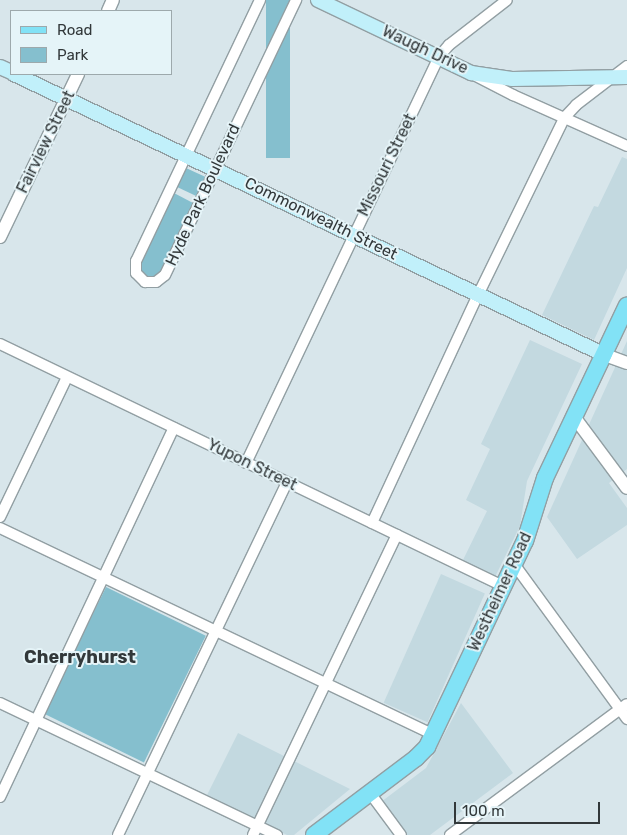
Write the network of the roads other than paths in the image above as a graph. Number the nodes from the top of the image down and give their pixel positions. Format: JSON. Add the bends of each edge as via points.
{"nodes":[{"id":1,"x":260,"y":0,"type":"edge"},
{"id":2,"x":296,"y":0,"type":"edge"},
{"id":3,"x":318,"y":0,"type":"edge"},
{"id":4,"x":501,"y":2,"type":"edge"},
{"id":5,"x":438,"y":58,"type":"junction"},
{"id":6,"x":627,"y":66,"type":"edge"},
{"id":7,"x":472,"y":73,"type":"junction"},
{"id":8,"x":17,"y":75,"type":"edge"},
{"id":9,"x":78,"y":75,"type":"edge"},
{"id":10,"x":620,"y":77,"type":"edge"},
{"id":11,"x":67,"y":98,"type":"junction"},
{"id":12,"x":565,"y":117,"type":"junction"},
{"id":13,"x":627,"y":146,"type":"edge"},
{"id":14,"x":186,"y":154,"type":"junction"},
{"id":15,"x":215,"y":168,"type":"junction"},
{"id":16,"x":354,"y":234,"type":"junction"},
{"id":17,"x":0,"y":237,"type":"edge"},
{"id":18,"x":478,"y":295,"type":"junction"},
{"id":19,"x":627,"y":305,"type":"edge"},
{"id":20,"x":0,"y":344,"type":"edge"},
{"id":21,"x":605,"y":355,"type":"junction"},
{"id":22,"x":627,"y":363,"type":"edge"},
{"id":23,"x":68,"y":377,"type":"junction"},
{"id":24,"x":575,"y":418,"type":"junction"},
{"id":25,"x":174,"y":428,"type":"junction"},
{"id":26,"x":246,"y":463,"type":"junction"},
{"id":27,"x":287,"y":482,"type":"junction"},
{"id":28,"x":625,"y":482,"type":"edge"},
{"id":29,"x":0,"y":517,"type":"edge"},
{"id":30,"x":372,"y":523,"type":"junction"},
{"id":31,"x":0,"y":528,"type":"edge"},
{"id":32,"x":397,"y":535,"type":"junction"},
{"id":33,"x":514,"y":564,"type":"junction"},
{"id":34,"x":104,"y":578,"type":"junction"},
{"id":35,"x":503,"y":586,"type":"junction"},
{"id":36,"x":216,"y":631,"type":"junction"},
{"id":37,"x":326,"y":684,"type":"junction"},
{"id":38,"x":0,"y":704,"type":"edge"},
{"id":39,"x":624,"y":706,"type":"edge"},
{"id":40,"x":627,"y":719,"type":"edge"},
{"id":41,"x":36,"y":721,"type":"junction"},
{"id":42,"x":434,"y":735,"type":"junction"},
{"id":43,"x":147,"y":774,"type":"junction"},
{"id":44,"x":370,"y":793,"type":"junction"},
{"id":45,"x":0,"y":797,"type":"edge"},
{"id":46,"x":255,"y":830,"type":"edge"},
{"id":47,"x":118,"y":835,"type":"edge"},
{"id":48,"x":277,"y":835,"type":"edge"},
{"id":49,"x":314,"y":835,"type":"edge"},
{"id":50,"x":402,"y":835,"type":"edge"},
{"id":51,"x":450,"y":835,"type":"edge"}],
"edges":[{"from":1,"to":14,"type":"street","name":"Hyde Park Boulevard"},
{"from":2,"to":15,"type":"street","name":"Hyde Park Boulevard"},
{"from":3,"to":5,"type":"main road","name":"Waugh Drive"},
{"from":4,"to":5,"type":"street","name":"Missouri Street","via":[[448,45]]},
{"from":5,"to":7,"type":"main road","name":"Waugh Drive"},
{"from":5,"to":16,"type":"street","name":"Missouri Street"},
{"from":6,"to":10,"type":"street"},
{"from":7,"to":10,"type":"main road","name":"Waugh Drive","via":[[512,80]]},
{"from":7,"to":12,"type":"street","via":[[513,96]]},
{"from":8,"to":11,"type":"main road","name":"Commonwealth Street"},
{"from":9,"to":11,"type":"street","name":"Fairview Street"},
{"from":10,"to":12,"type":"street","via":[[576,105]]},
{"from":11,"to":14,"type":"main road","name":"Commonwealth Street"},
{"from":11,"to":17,"type":"street","name":"Fairview Street"},
{"from":12,"to":13,"type":"street"},
{"from":12,"to":18,"type":"street"},
{"from":14,"to":15,"type":"main road","name":"Commonwealth Street"},
{"from":14,"to":15,"type":"street","name":"Hyde Park Boulevard","via":[[136,261],[136,273],[145,282],[156,282],[165,275]]},
{"from":15,"to":16,"type":"main road","name":"Commonwealth Street"},
{"from":16,"to":18,"type":"main road","name":"Commonwealth Street"},
{"from":16,"to":26,"type":"street","name":"Missouri Street"},
{"from":18,"to":21,"type":"main road","name":"Commonwealth Street"},
{"from":18,"to":30,"type":"street"},
{"from":19,"to":21,"type":"main road","name":"Westheimer Road"},
{"from":20,"to":23,"type":"street","name":"Yupon Street"},
{"from":21,"to":22,"type":"street","name":"Commonwealth Street"},
{"from":21,"to":24,"type":"main road","name":"Westheimer Road"},
{"from":23,"to":25,"type":"street","name":"Yupon Street"},
{"from":23,"to":29,"type":"street"},
{"from":24,"to":28,"type":"street"},
{"from":24,"to":33,"type":"main road","name":"Westheimer Road","via":[[546,478],[532,524]]},
{"from":25,"to":26,"type":"street","name":"Yupon Street"},
{"from":25,"to":34,"type":"street"},
{"from":26,"to":27,"type":"street","name":"Yupon Street"},
{"from":27,"to":30,"type":"street","name":"Yupon Street"},
{"from":27,"to":36,"type":"street"},
{"from":30,"to":32,"type":"street","name":"Yupon Street"},
{"from":31,"to":34,"type":"street"},
{"from":32,"to":35,"type":"street","name":"Yupon Street"},
{"from":32,"to":37,"type":"street"},
{"from":33,"to":35,"type":"main road","name":"Westheimer Road"},
{"from":33,"to":39,"type":"street"},
{"from":34,"to":36,"type":"street"},
{"from":34,"to":41,"type":"street"},
{"from":35,"to":42,"type":"main road","name":"Westheimer Road"},
{"from":36,"to":37,"type":"street"},
{"from":36,"to":43,"type":"street"},
{"from":37,"to":42,"type":"street"},
{"from":37,"to":46,"type":"street"},
{"from":38,"to":41,"type":"street"},
{"from":39,"to":40,"type":"street"},
{"from":39,"to":51,"type":"street"},
{"from":41,"to":43,"type":"street"},
{"from":41,"to":45,"type":"street"},
{"from":42,"to":44,"type":"main road","name":"Westheimer Road","via":[[416,758]]},
{"from":43,"to":46,"type":"street"},
{"from":43,"to":47,"type":"street"},
{"from":44,"to":49,"type":"main road","name":"Westheimer Road"},
{"from":44,"to":50,"type":"street"},
{"from":46,"to":48,"type":"street"}]}
